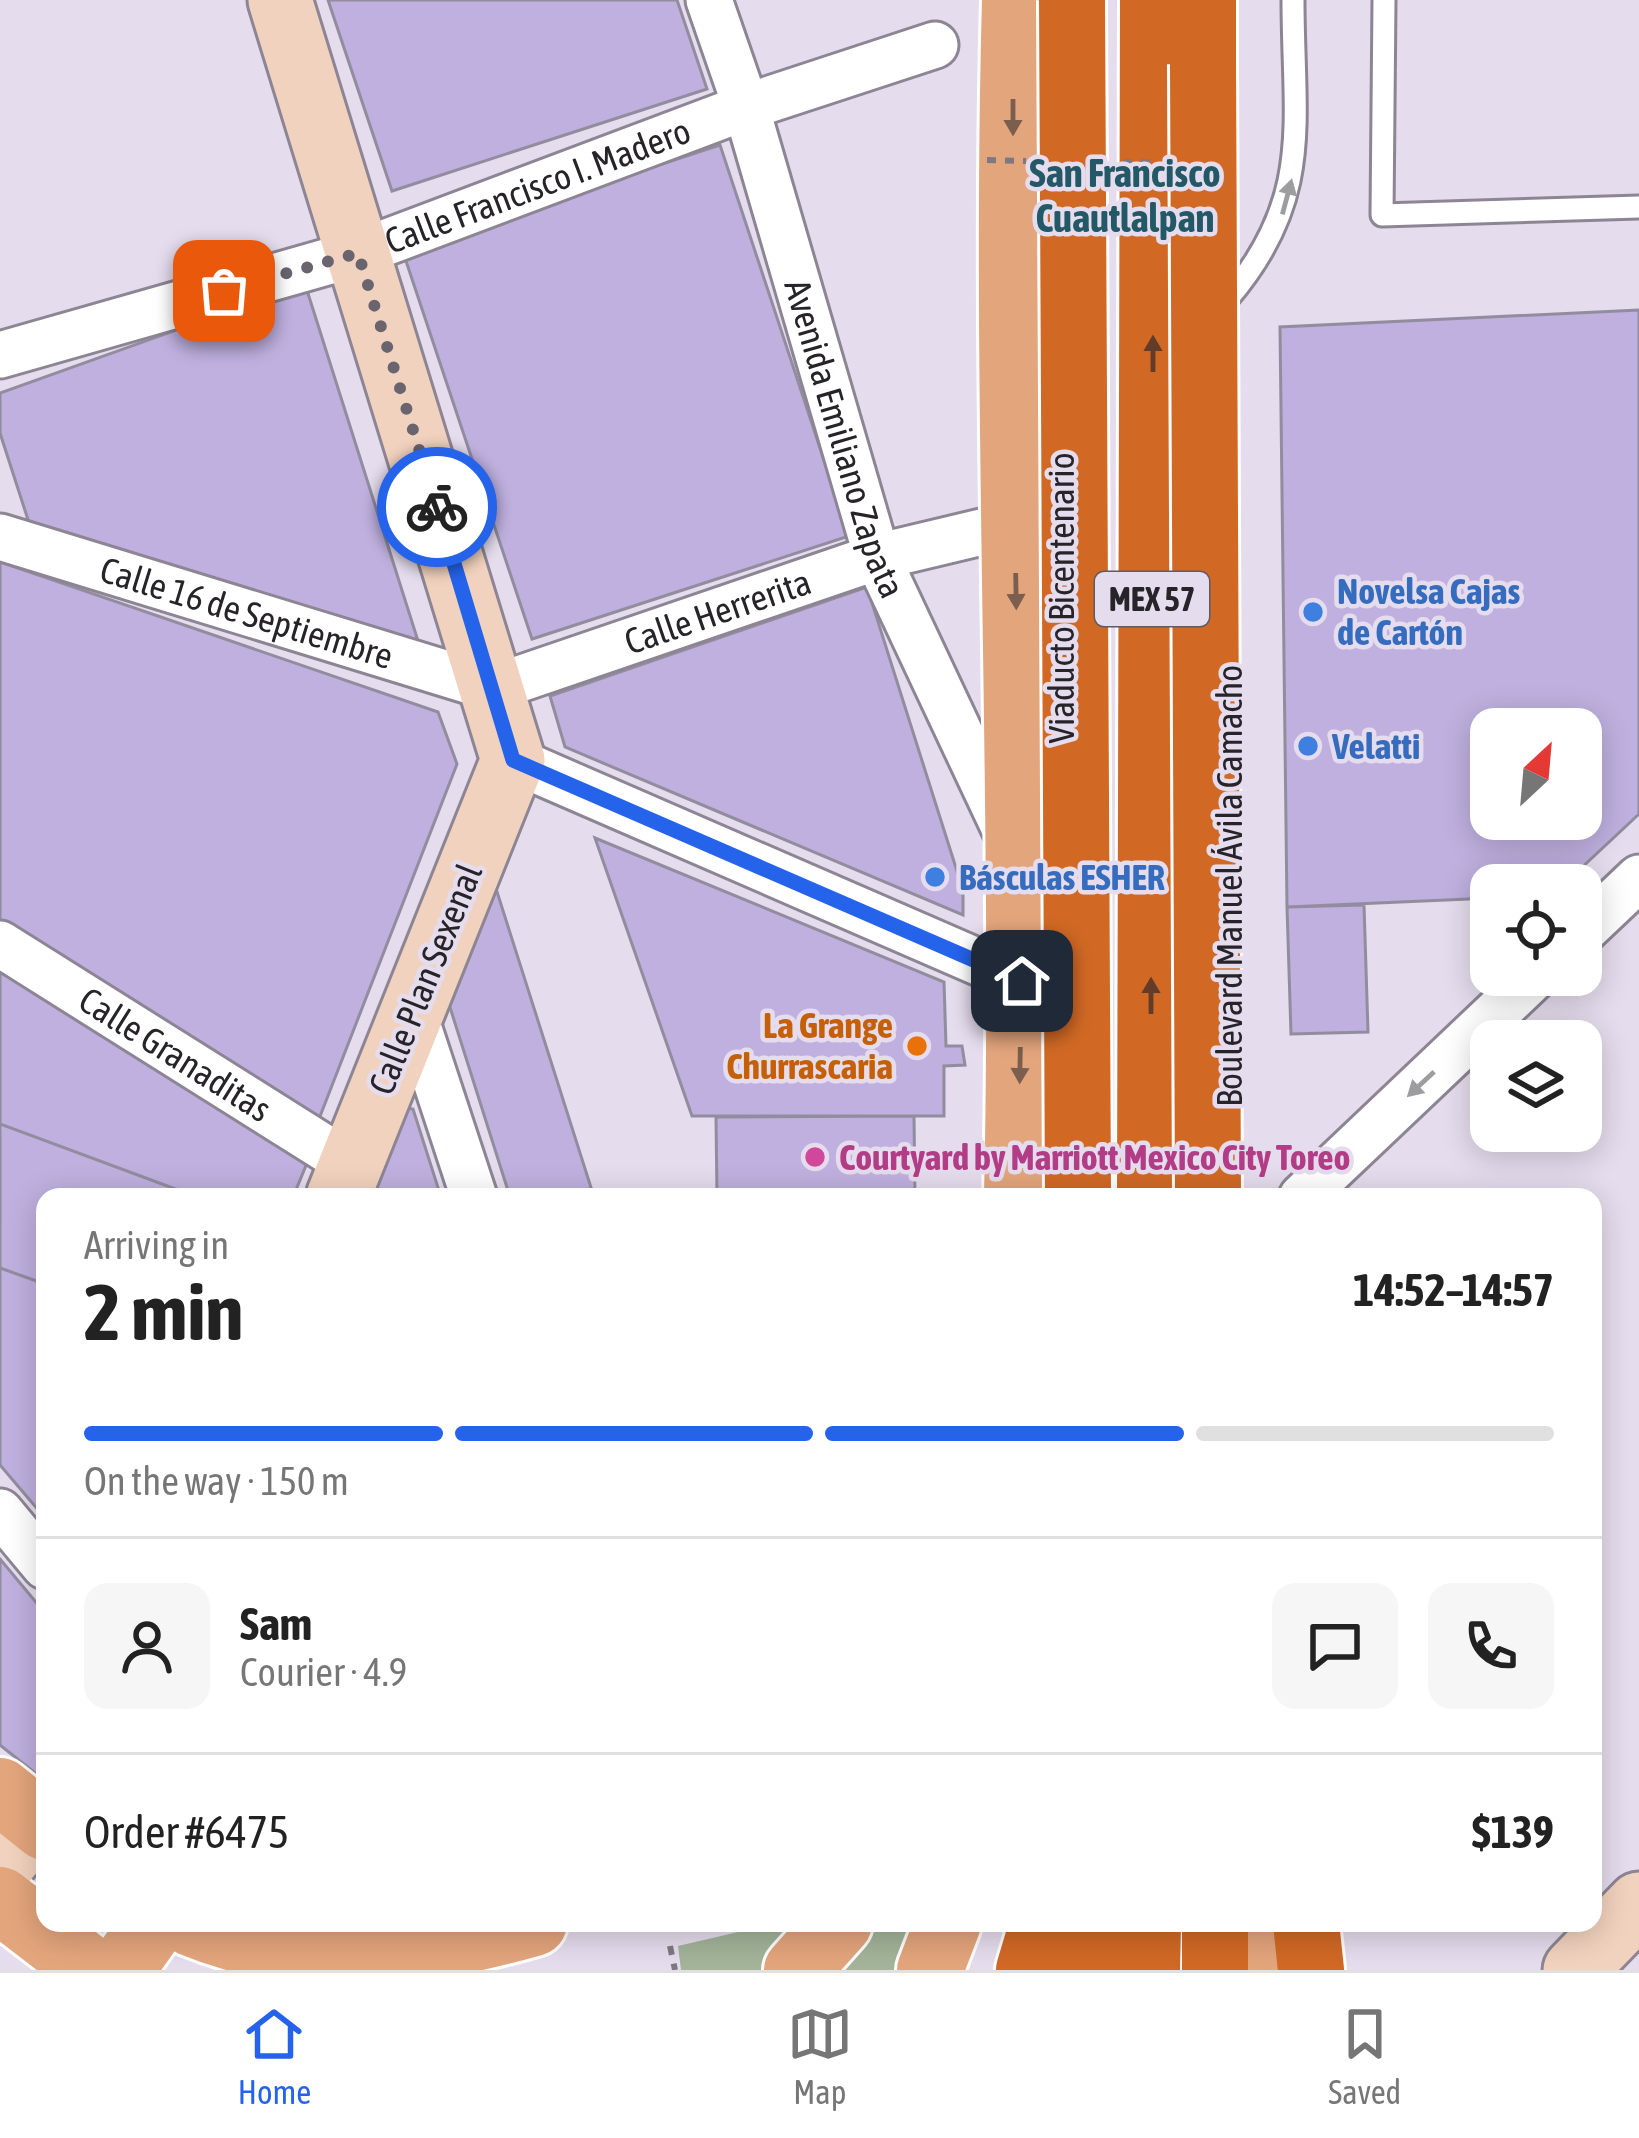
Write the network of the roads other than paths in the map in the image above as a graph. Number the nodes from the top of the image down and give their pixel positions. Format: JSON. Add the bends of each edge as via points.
{"nodes":[{"id":1,"x":280,"y":0,"type":"edge"},
{"id":2,"x":709,"y":0,"type":"edge"},
{"id":3,"x":1015,"y":0,"type":"edge"},
{"id":4,"x":1056,"y":0,"type":"edge"},
{"id":5,"x":1072,"y":0,"type":"edge"},
{"id":6,"x":1098,"y":0,"type":"edge"},
{"id":7,"x":1153,"y":0,"type":"edge"},
{"id":8,"x":1203,"y":0,"type":"edge"},
{"id":9,"x":1231,"y":0,"type":"edge"},
{"id":10,"x":1293,"y":0,"type":"edge"},
{"id":11,"x":1384,"y":0,"type":"edge"},
{"id":12,"x":934,"y":46,"type":"dead end"},
{"id":13,"x":746,"y":107,"type":"junction"},
{"id":14,"x":1639,"y":207,"type":"edge"},
{"id":15,"x":358,"y":253,"type":"junction"},
{"id":16,"x":1228,"y":296,"type":"junction"},
{"id":17,"x":0,"y":355,"type":"edge"},
{"id":18,"x":1153,"y":450,"type":"junction"},
{"id":19,"x":1015,"y":524,"type":"junction"},
{"id":20,"x":5,"y":526,"type":"edge"},
{"id":21,"x":877,"y":557,"type":"junction"},
{"id":22,"x":1227,"y":567,"type":"junction"},
{"id":23,"x":493,"y":688,"type":"junction"},
{"id":24,"x":513,"y":760,"type":"junction"},
{"id":25,"x":1021,"y":861,"type":"junction"},
{"id":26,"x":1639,"y":878,"type":"edge"},
{"id":27,"x":1602,"y":913,"type":"edge"},
{"id":28,"x":0,"y":944,"type":"edge"},
{"id":29,"x":1022,"y":981,"type":"junction"},
{"id":30,"x":1514,"y":996,"type":"edge"},
{"id":31,"x":413,"y":1011,"type":"junction"},
{"id":32,"x":344,"y":1181,"type":"edge"},
{"id":33,"x":471,"y":1188,"type":"edge"},
{"id":34,"x":1017,"y":1188,"type":"edge"},
{"id":35,"x":1065,"y":1188,"type":"edge"},
{"id":36,"x":1078,"y":1188,"type":"edge"},
{"id":37,"x":1098,"y":1188,"type":"edge"},
{"id":38,"x":1150,"y":1188,"type":"edge"},
{"id":39,"x":1208,"y":1188,"type":"edge"},
{"id":40,"x":1231,"y":1188,"type":"edge"},
{"id":41,"x":1311,"y":1188,"type":"edge"},
{"id":42,"x":0,"y":1513,"type":"edge"},
{"id":43,"x":36,"y":1555,"type":"edge"},
{"id":44,"x":0,"y":1900,"type":"edge"},
{"id":45,"x":1639,"y":1904,"type":"edge"},
{"id":46,"x":36,"y":1928,"type":"edge"},
{"id":47,"x":42,"y":1932,"type":"edge"},
{"id":48,"x":148,"y":1932,"type":"edge"},
{"id":49,"x":217,"y":1932,"type":"edge"},
{"id":50,"x":502,"y":1932,"type":"edge"},
{"id":51,"x":831,"y":1932,"type":"edge"},
{"id":52,"x":945,"y":1932,"type":"edge"},
{"id":53,"x":1017,"y":1932,"type":"edge"},
{"id":54,"x":1040,"y":1932,"type":"edge"},
{"id":55,"x":1067,"y":1932,"type":"edge"},
{"id":56,"x":1078,"y":1932,"type":"edge"},
{"id":57,"x":1095,"y":1932,"type":"edge"},
{"id":58,"x":1148,"y":1932,"type":"edge"},
{"id":59,"x":1168,"y":1932,"type":"edge"},
{"id":60,"x":1215,"y":1932,"type":"edge"},
{"id":61,"x":1252,"y":1932,"type":"edge"},
{"id":62,"x":1264,"y":1932,"type":"edge"},
{"id":63,"x":1307,"y":1932,"type":"edge"},
{"id":64,"x":91,"y":1970,"type":"edge"},
{"id":65,"x":121,"y":1970,"type":"edge"},
{"id":66,"x":797,"y":1970,"type":"edge"},
{"id":67,"x":930,"y":1970,"type":"edge"},
{"id":68,"x":1006,"y":1970,"type":"edge"},
{"id":69,"x":1029,"y":1970,"type":"edge"},
{"id":70,"x":1067,"y":1970,"type":"edge"},
{"id":71,"x":1078,"y":1970,"type":"edge"},
{"id":72,"x":1095,"y":1970,"type":"edge"},
{"id":73,"x":1148,"y":1970,"type":"edge"},
{"id":74,"x":1206,"y":1970,"type":"edge"},
{"id":75,"x":1215,"y":1970,"type":"edge"},
{"id":76,"x":1253,"y":1970,"type":"edge"},
{"id":77,"x":1267,"y":1970,"type":"edge"},
{"id":78,"x":1311,"y":1970,"type":"edge"},
{"id":79,"x":1575,"y":1970,"type":"edge"}],
"edges":[{"from":1,"to":15,"type":"main road"},
{"from":2,"to":13,"type":"street","name":"Avenida Emiliano Zapata"},
{"from":3,"to":19,"type":"main road","one_way":true},
{"from":4,"to":35,"type":"highway","name":"Viaducto Bicentenario"},
{"from":5,"to":36,"type":"highway","bridge":true},
{"from":6,"to":37,"type":"highway","number":"MEX 57"},
{"from":18,"to":7,"type":"highway","number":"MEX 57","one_way":true},
{"from":8,"to":39,"type":"highway","bridge":true},
{"from":9,"to":16,"type":"main road","name":"Boulevard Manuel Ávila Camacho"},
{"from":16,"to":10,"type":"lane","one_way":true,"via":[[1269,242],[1292,184]]},
{"from":11,"to":14,"type":"lane","via":[[1382,215]]},
{"from":12,"to":13,"type":"street","name":"Calle Francisco I. Madero"},
{"from":13,"to":15,"type":"street","name":"Calle Francisco I. Madero"},
{"from":13,"to":21,"type":"street","name":"Avenida Emiliano Zapata"},
{"from":15,"to":17,"type":"street","name":"Calle Francisco I. Madero"},
{"from":15,"to":23,"type":"main road"},
{"from":16,"to":22,"type":"main road","name":"Boulevard Manuel Ávila Camacho"},
{"from":18,"to":22,"type":"highway"},
{"from":38,"to":18,"type":"highway","number":"MEX 57","one_way":true},
{"from":19,"to":21,"type":"street","name":"Calle Herrerita"},
{"from":19,"to":25,"type":"main road","one_way":true},
{"from":20,"to":23,"type":"street","name":"Calle 16 de Septiembre"},
{"from":21,"to":23,"type":"street","name":"Calle Herrerita"},
{"from":21,"to":25,"type":"street","name":"Avenida Emiliano Zapata"},
{"from":22,"to":40,"type":"main road","name":"Boulevard Manuel Ávila Camacho"},
{"from":23,"to":24,"type":"main road"},
{"from":24,"to":29,"type":"street"},
{"from":24,"to":31,"type":"main road","name":"Calle Plan Sexenal"},
{"from":25,"to":29,"type":"main road"},
{"from":26,"to":27,"type":"street"},
{"from":28,"to":32,"type":"street","name":"Calle Granaditas"},
{"from":29,"to":34,"type":"main road","one_way":true},
{"from":30,"to":41,"type":"street","one_way":true},
{"from":31,"to":32,"type":"main road","name":"Calle Plan Sexenal"},
{"from":31,"to":33,"type":"street"},
{"from":42,"to":43,"type":"street"},
{"from":44,"to":46,"type":"main road"},
{"from":45,"to":79,"type":"main road"},
{"from":47,"to":64,"type":"main road"},
{"from":48,"to":65,"type":"main road"},
{"from":49,"to":50,"type":"main road","via":[[277,1952],[362,1959]]},
{"from":51,"to":66,"type":"main road"},
{"from":52,"to":67,"type":"main road"},
{"from":53,"to":68,"type":"highway"},
{"from":54,"to":69,"type":"highway"},
{"from":55,"to":70,"type":"highway"},
{"from":56,"to":71,"type":"highway"},
{"from":57,"to":72,"type":"highway"},
{"from":58,"to":73,"type":"highway"},
{"from":59,"to":74,"type":"main road"},
{"from":60,"to":75,"type":"highway"},
{"from":61,"to":76,"type":"main road"},
{"from":62,"to":77,"type":"highway"},
{"from":63,"to":78,"type":"highway"}]}
